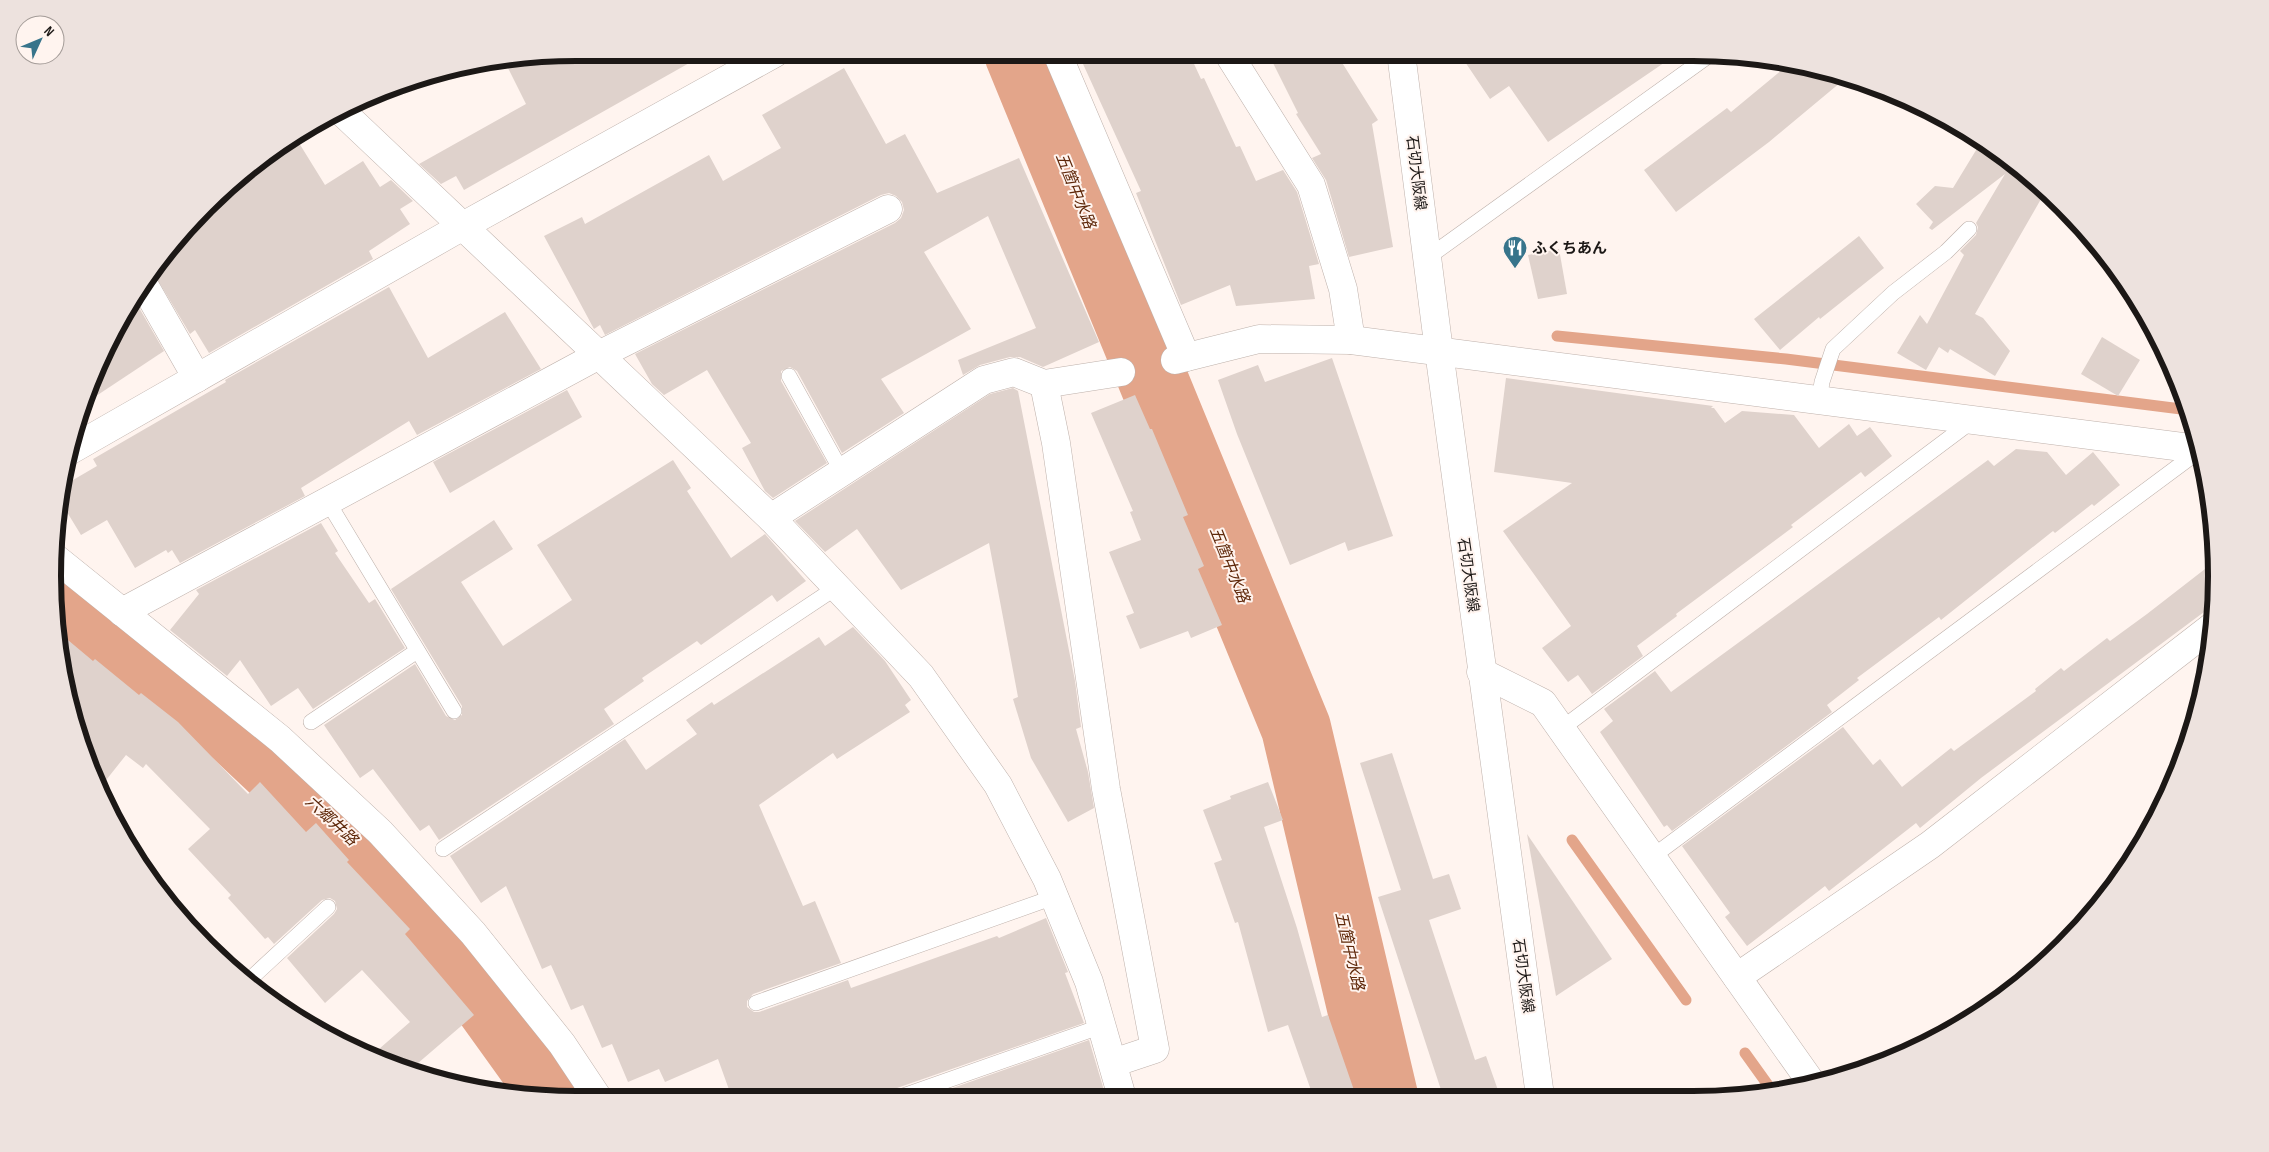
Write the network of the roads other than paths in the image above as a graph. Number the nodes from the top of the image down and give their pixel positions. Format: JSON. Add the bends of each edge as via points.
{"nodes":[{"id":1,"x":761,"y":61,"type":"edge"},
{"id":2,"x":1060,"y":61,"type":"edge"},
{"id":3,"x":1233,"y":61,"type":"edge"},
{"id":4,"x":1402,"y":61,"type":"edge"},
{"id":5,"x":1701,"y":61,"type":"edge"},
{"id":6,"x":345,"y":116,"type":"edge"},
{"id":7,"x":888,"y":209,"type":"dead end"},
{"id":8,"x":463,"y":226,"type":"junction"},
{"id":9,"x":1968,"y":228,"type":"dead end"},
{"id":10,"x":1427,"y":258,"type":"junction"},
{"id":11,"x":147,"y":291,"type":"edge"},
{"id":12,"x":1352,"y":340,"type":"junction"},
{"id":13,"x":1439,"y":351,"type":"junction"},
{"id":14,"x":599,"y":355,"type":"junction"},
{"id":15,"x":1121,"y":372,"type":"dead end"},
{"id":16,"x":789,"y":376,"type":"dead end"},
{"id":17,"x":197,"y":378,"type":"junction"},
{"id":18,"x":1044,"y":384,"type":"junction"},
{"id":19,"x":1821,"y":392,"type":"junction"},
{"id":20,"x":1972,"y":421,"type":"junction"},
{"id":21,"x":78,"y":446,"type":"edge"},
{"id":22,"x":2191,"y":449,"type":"edge"},
{"id":23,"x":2193,"y":455,"type":"edge"},
{"id":24,"x":842,"y":472,"type":"junction"},
{"id":25,"x":328,"y":502,"type":"junction"},
{"id":26,"x":771,"y":518,"type":"junction"},
{"id":27,"x":61,"y":563,"type":"edge"},
{"id":28,"x":837,"y":587,"type":"junction"},
{"id":29,"x":122,"y":612,"type":"junction"},
{"id":30,"x":2204,"y":633,"type":"edge"},
{"id":31,"x":417,"y":651,"type":"junction"},
{"id":32,"x":1481,"y":672,"type":"junction"},
{"id":33,"x":454,"y":711,"type":"dead end"},
{"id":34,"x":311,"y":722,"type":"dead end"},
{"id":35,"x":1561,"y":729,"type":"junction"},
{"id":36,"x":443,"y":849,"type":"dead end"},
{"id":37,"x":1652,"y":857,"type":"junction"},
{"id":38,"x":1054,"y":897,"type":"junction"},
{"id":39,"x":328,"y":907,"type":"dead end"},
{"id":40,"x":253,"y":976,"type":"edge"},
{"id":41,"x":1737,"y":977,"type":"junction"},
{"id":42,"x":756,"y":1003,"type":"dead end"},
{"id":43,"x":1102,"y":1026,"type":"junction"},
{"id":44,"x":1113,"y":1063,"type":"junction"},
{"id":45,"x":1808,"y":1077,"type":"edge"},
{"id":46,"x":593,"y":1091,"type":"edge"},
{"id":47,"x":917,"y":1091,"type":"edge"},
{"id":48,"x":1120,"y":1091,"type":"edge"},
{"id":49,"x":1539,"y":1091,"type":"edge"}],
"edges":[{"from":1,"to":8,"type":"street"},
{"from":2,"to":12,"type":"street","via":[[1180,359],[1259,339]]},
{"from":3,"to":12,"type":"street","via":[[1311,185],[1343,289]]},
{"from":4,"to":10,"type":"street","name":"石切大阪線"},
{"from":5,"to":10,"type":"lane"},
{"from":6,"to":8,"type":"street"},
{"from":7,"to":14,"type":"street"},
{"from":8,"to":14,"type":"street"},
{"from":8,"to":17,"type":"street"},
{"from":9,"to":19,"type":"lane","via":[[1946,252],[1893,294],[1834,349]]},
{"from":10,"to":13,"type":"street","name":"石切大阪線"},
{"from":11,"to":17,"type":"street"},
{"from":12,"to":13,"type":"street"},
{"from":13,"to":19,"type":"street"},
{"from":13,"to":32,"type":"street","name":"石切大阪線"},
{"from":14,"to":25,"type":"street"},
{"from":14,"to":26,"type":"street"},
{"from":15,"to":18,"type":"street"},
{"from":16,"to":24,"type":"lane"},
{"from":17,"to":21,"type":"street"},
{"from":18,"to":24,"type":"street","via":[[1014,372],[984,380]]},
{"from":18,"to":44,"type":"street","via":[[1056,443],[1106,789],[1155,1049]]},
{"from":19,"to":20,"type":"street"},
{"from":20,"to":22,"type":"street"},
{"from":20,"to":35,"type":"lane"},
{"from":23,"to":37,"type":"lane"},
{"from":24,"to":26,"type":"street"},
{"from":25,"to":29,"type":"street"},
{"from":25,"to":31,"type":"lane"},
{"from":26,"to":28,"type":"street"},
{"from":27,"to":29,"type":"street"},
{"from":28,"to":36,"type":"lane"},
{"from":28,"to":38,"type":"street","via":[[921,676],[998,785]]},
{"from":29,"to":46,"type":"street","via":[[280,739],[380,832],[473,933],[562,1044]]},
{"from":30,"to":41,"type":"street","via":[[1930,845]]},
{"from":31,"to":33,"type":"lane"},
{"from":31,"to":34,"type":"lane"},
{"from":32,"to":35,"type":"street","via":[[1543,703]]},
{"from":32,"to":49,"type":"street","name":"石切大阪線"},
{"from":35,"to":37,"type":"street"},
{"from":37,"to":41,"type":"street"},
{"from":38,"to":42,"type":"lane"},
{"from":38,"to":43,"type":"street","via":[[1089,982]]},
{"from":39,"to":40,"type":"lane"},
{"from":41,"to":45,"type":"street"},
{"from":43,"to":44,"type":"street"},
{"from":43,"to":47,"type":"lane"},
{"from":44,"to":48,"type":"street"}]}
